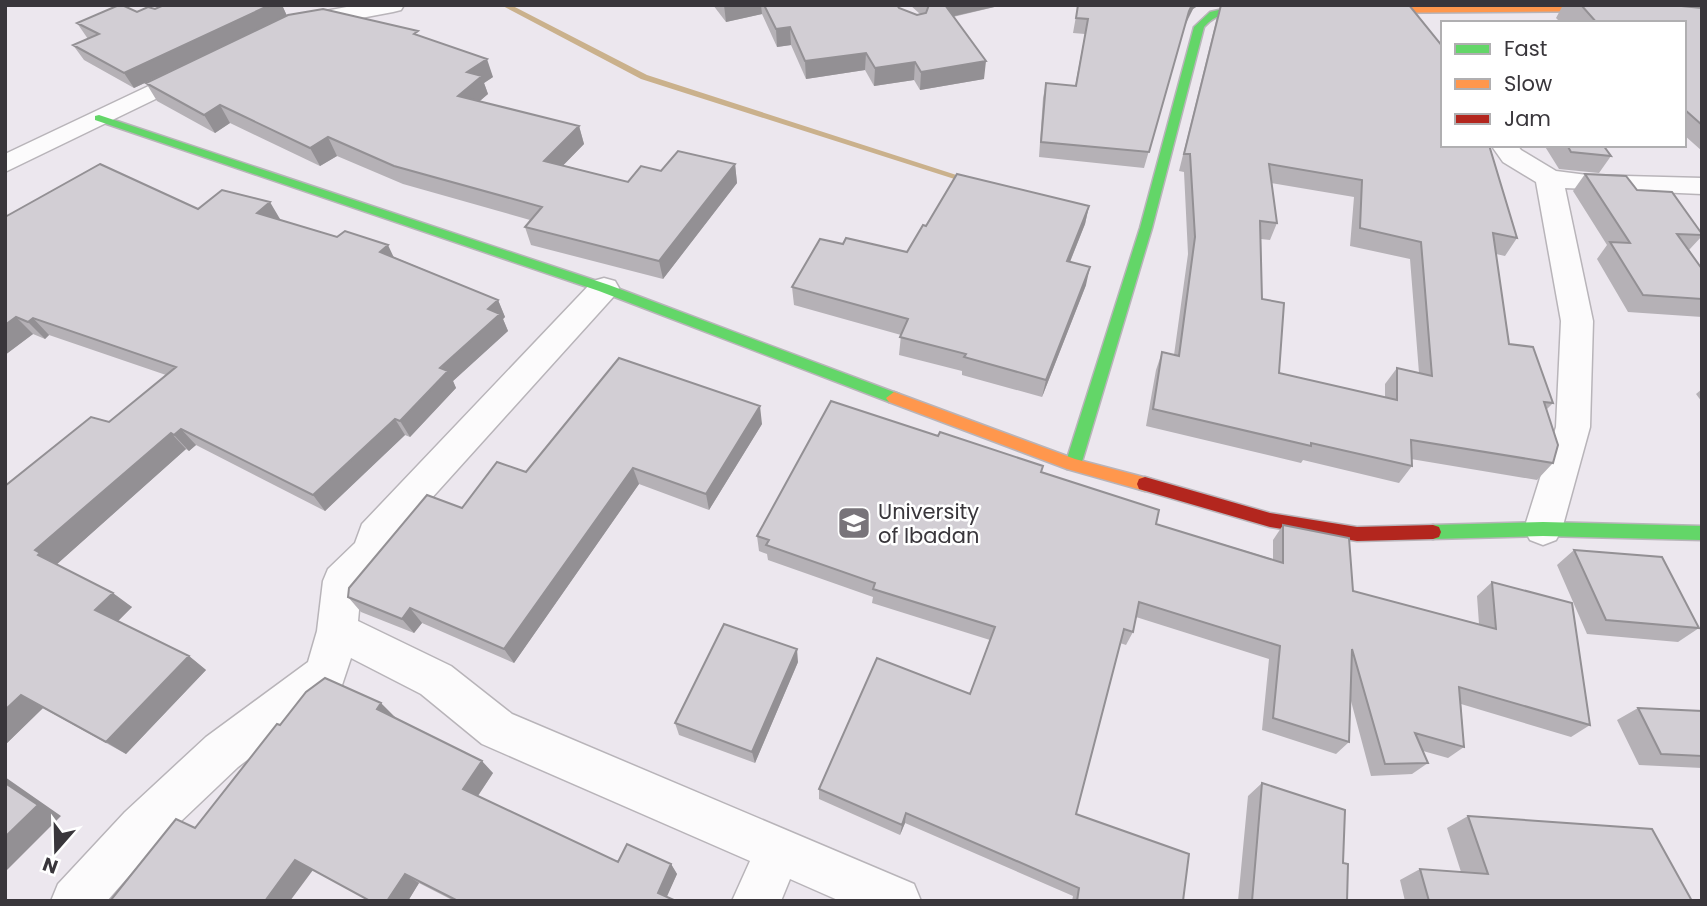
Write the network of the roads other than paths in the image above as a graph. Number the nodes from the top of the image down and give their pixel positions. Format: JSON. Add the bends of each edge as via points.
{"nodes":[{"id":1,"x":393,"y":5,"type":"edge"},
{"id":2,"x":1629,"y":7,"type":"edge"},
{"id":3,"x":1283,"y":10,"type":"edge"},
{"id":4,"x":1338,"y":10,"type":"edge"},
{"id":5,"x":279,"y":29,"type":"edge"},
{"id":6,"x":215,"y":61,"type":"edge"},
{"id":7,"x":99,"y":118,"type":"junction"},
{"id":8,"x":1505,"y":147,"type":"edge"},
{"id":9,"x":5,"y":164,"type":"edge"},
{"id":10,"x":1549,"y":178,"type":"junction"},
{"id":11,"x":1702,"y":186,"type":"edge"},
{"id":12,"x":604,"y":288,"type":"junction"},
{"id":13,"x":1073,"y":465,"type":"junction"},
{"id":14,"x":1544,"y":529,"type":"junction"},
{"id":15,"x":1702,"y":533,"type":"edge"},
{"id":16,"x":337,"y":631,"type":"junction"},
{"id":17,"x":779,"y":851,"type":"junction"},
{"id":18,"x":75,"y":901,"type":"edge"},
{"id":19,"x":756,"y":901,"type":"edge"},
{"id":20,"x":897,"y":901,"type":"edge"}],
"edges":[{"from":1,"to":5,"type":"street"},
{"from":2,"to":4,"type":"street"},
{"from":3,"to":13,"type":"street","via":[[1215,9],[1204,15],[1146,228]]},
{"from":6,"to":7,"type":"street"},
{"from":7,"to":9,"type":"street"},
{"from":7,"to":12,"type":"street"},
{"from":8,"to":10,"type":"street","via":[[1512,156]]},
{"from":10,"to":11,"type":"street"},
{"from":10,"to":14,"type":"street","via":[[1577,321],[1573,427]]},
{"from":12,"to":13,"type":"street"},
{"from":12,"to":16,"type":"street","via":[[376,534],[373,550],[342,581]]},
{"from":13,"to":14,"type":"street","via":[[1270,520],[1357,534]]},
{"from":14,"to":15,"type":"street"},
{"from":16,"to":17,"type":"street","via":[[436,680],[497,729]]},
{"from":16,"to":18,"type":"street","via":[[326,674],[222,752],[141,828]]},
{"from":17,"to":19,"type":"street"},
{"from":17,"to":20,"type":"street"}]}
